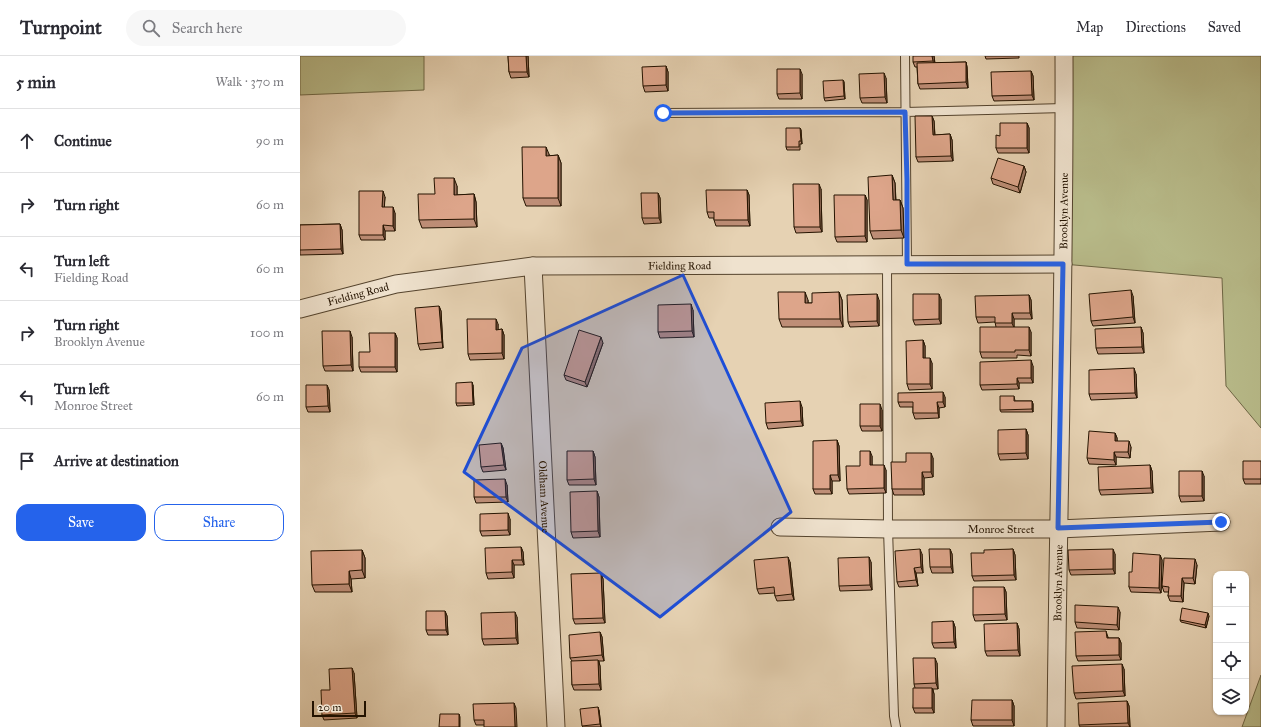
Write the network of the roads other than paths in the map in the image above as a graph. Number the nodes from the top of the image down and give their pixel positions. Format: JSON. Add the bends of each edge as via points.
{"nodes":[{"id":1,"x":905,"y":56,"type":"edge"},
{"id":2,"x":1064,"y":56,"type":"edge"},
{"id":3,"x":1064,"y":108,"type":"junction"},
{"id":4,"x":905,"y":112,"type":"junction"},
{"id":5,"x":663,"y":113,"type":"dead end"},
{"id":6,"x":887,"y":264,"type":"junction"},
{"id":7,"x":907,"y":264,"type":"junction"},
{"id":8,"x":1063,"y":264,"type":"junction"},
{"id":9,"x":533,"y":266,"type":"junction"},
{"id":10,"x":300,"y":309,"type":"edge"},
{"id":11,"x":1221,"y":522,"type":"dead end"},
{"id":12,"x":780,"y":527,"type":"dead end"},
{"id":13,"x":1058,"y":528,"type":"junction"},
{"id":14,"x":888,"y":529,"type":"junction"},
{"id":15,"x":556,"y":727,"type":"edge"},
{"id":16,"x":896,"y":727,"type":"edge"},
{"id":17,"x":1056,"y":727,"type":"edge"}],
"edges":[{"from":1,"to":4,"type":"lane"},
{"from":2,"to":3,"type":"street","name":"Brooklyn Avenue"},
{"from":3,"to":4,"type":"lane"},
{"from":3,"to":8,"type":"street","name":"Brooklyn Avenue"},
{"from":4,"to":5,"type":"lane"},
{"from":4,"to":7,"type":"lane"},
{"from":6,"to":7,"type":"street","name":"Fielding Road"},
{"from":6,"to":9,"type":"street","name":"Fielding Road"},
{"from":6,"to":14,"type":"lane"},
{"from":7,"to":8,"type":"street","name":"Fielding Road"},
{"from":8,"to":13,"type":"street","name":"Brooklyn Avenue"},
{"from":9,"to":10,"type":"street","name":"Fielding Road","via":[[396,284]]},
{"from":9,"to":15,"type":"street","name":"Oldham Avenue"},
{"from":11,"to":13,"type":"street","name":"Monroe Street"},
{"from":12,"to":14,"type":"street","name":"Monroe Street"},
{"from":13,"to":14,"type":"street","name":"Monroe Street"},
{"from":13,"to":17,"type":"street","name":"Brooklyn Avenue"},
{"from":14,"to":16,"type":"lane"}]}
